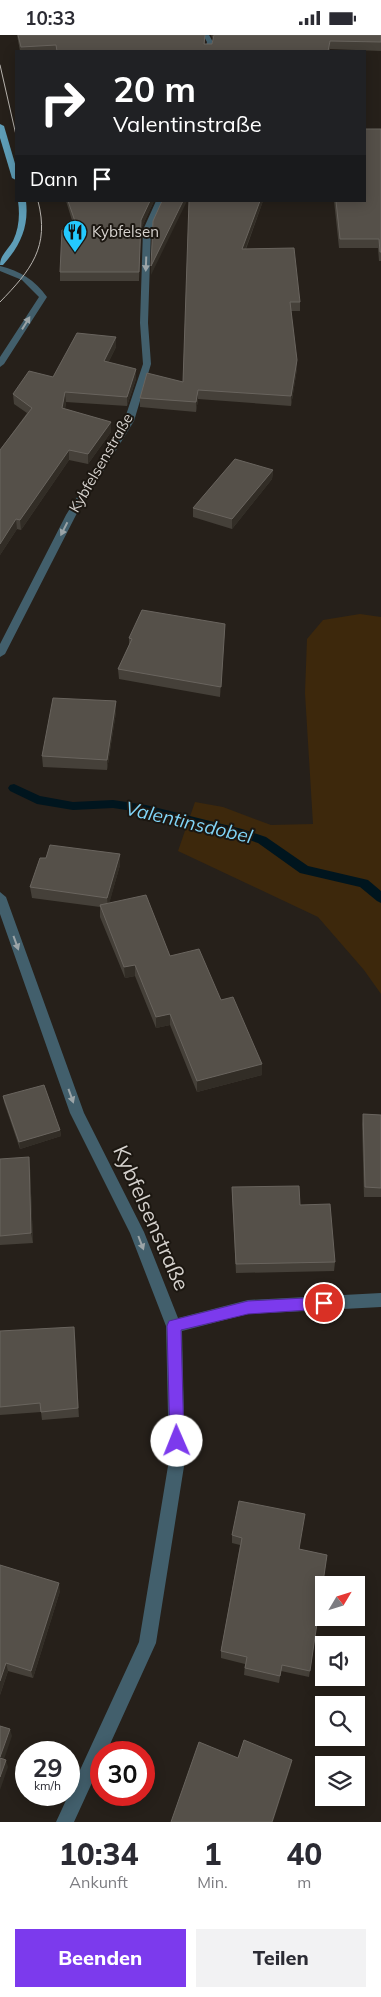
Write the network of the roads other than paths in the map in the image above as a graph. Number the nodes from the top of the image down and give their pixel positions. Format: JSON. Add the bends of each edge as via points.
{"nodes":[{"id":1,"x":206,"y":35,"type":"edge"},
{"id":2,"x":208,"y":50,"type":"edge"},
{"id":3,"x":0,"y":126,"type":"edge"},
{"id":4,"x":15,"y":174,"type":"edge"},
{"id":5,"x":22,"y":202,"type":"edge"},
{"id":6,"x":160,"y":202,"type":"edge"},
{"id":7,"x":0,"y":263,"type":"edge"},
{"id":8,"x":0,"y":268,"type":"edge"},
{"id":9,"x":0,"y":364,"type":"edge"},
{"id":10,"x":0,"y":654,"type":"edge"},
{"id":11,"x":0,"y":897,"type":"edge"},
{"id":12,"x":381,"y":1300,"type":"edge"},
{"id":13,"x":174,"y":1326,"type":"junction"},
{"id":14,"x":65,"y":1822,"type":"edge"}],
"edges":[{"from":1,"to":2,"type":"street","via":[[210,42]]},
{"from":3,"to":4,"type":"main road"},
{"from":5,"to":7,"type":"main road","via":[[23,226],[18,240]]},
{"from":6,"to":10,"type":"street","name":"Kybfelsenstraße","one_way":true,"via":[[147,230],[144,323],[147,364],[129,421],[71,515]]},
{"from":9,"to":8,"type":"street","one_way":true,"via":[[43,297],[37,287],[24,277]]},
{"from":11,"to":13,"type":"street","name":"Kybfelsenstraße","one_way":true,"via":[[77,1113],[137,1232]]},
{"from":12,"to":13,"type":"street","via":[[248,1307]]},
{"from":13,"to":14,"type":"street","name":"Kybfelsenstraße","via":[[177,1460],[147,1643]]}]}
